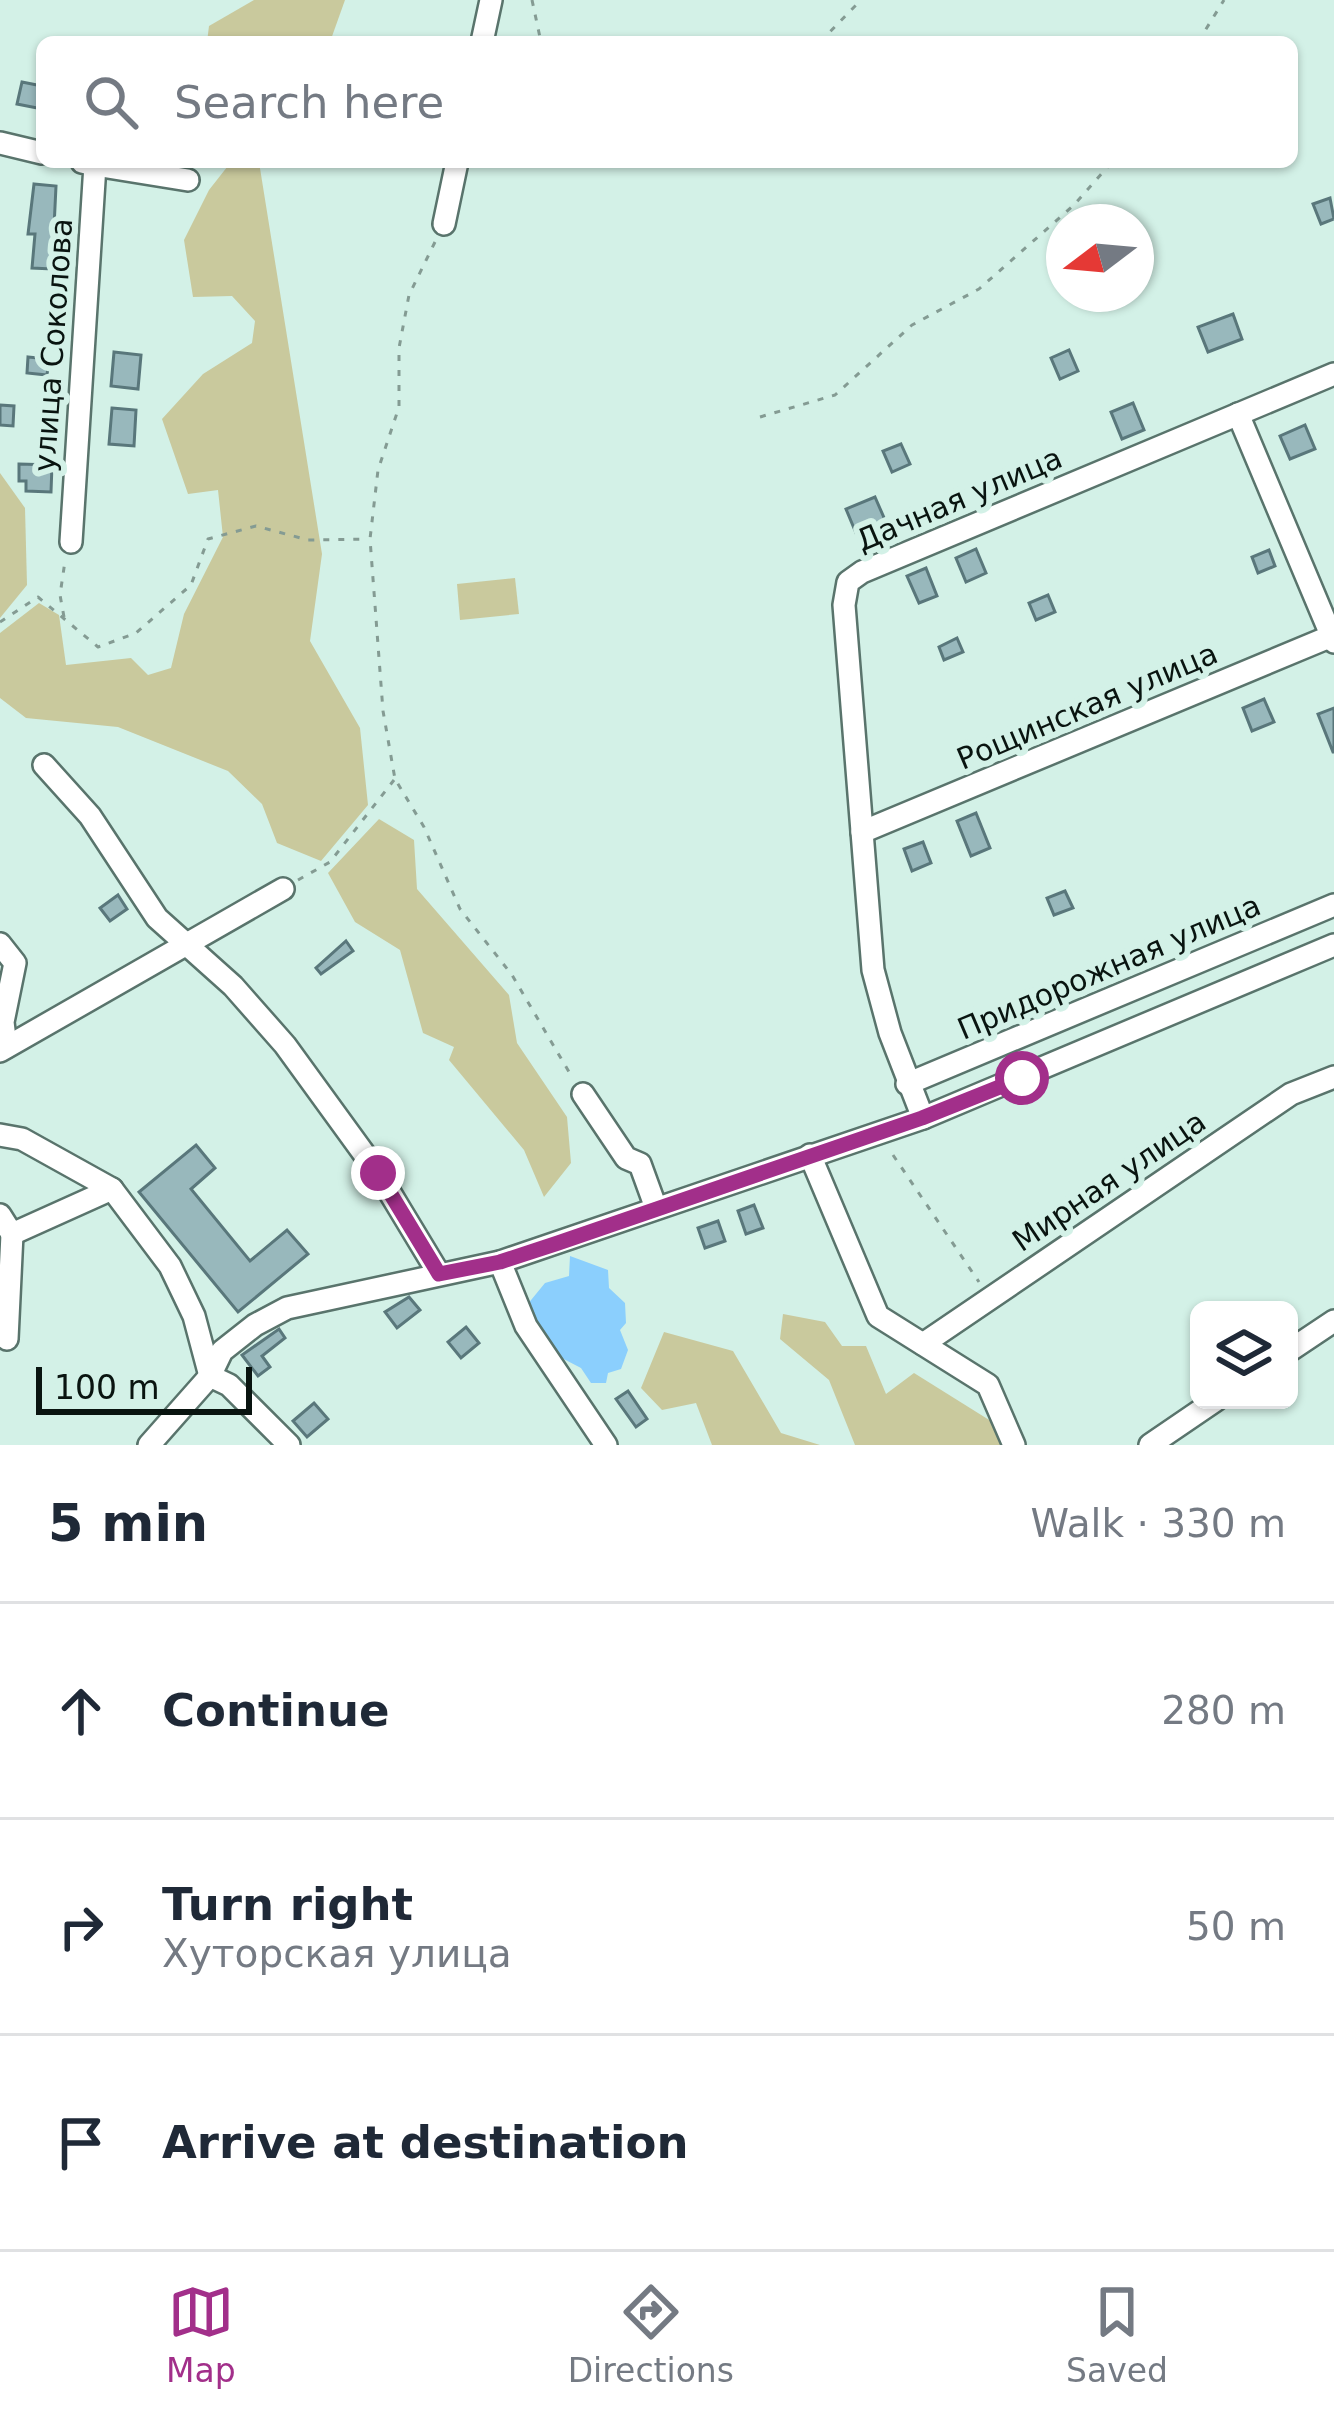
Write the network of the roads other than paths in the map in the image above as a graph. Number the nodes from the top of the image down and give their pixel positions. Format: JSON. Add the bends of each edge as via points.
{"nodes":[{"id":1,"x":491,"y":0,"type":"edge"},
{"id":2,"x":483,"y":36,"type":"edge"},
{"id":3,"x":0,"y":143,"type":"edge"},
{"id":4,"x":36,"y":152,"type":"edge"},
{"id":5,"x":89,"y":168,"type":"edge"},
{"id":6,"x":114,"y":168,"type":"edge"},
{"id":7,"x":456,"y":168,"type":"edge"},
{"id":8,"x":188,"y":180,"type":"dead end"},
{"id":9,"x":444,"y":224,"type":"road end"},
{"id":10,"x":1334,"y":374,"type":"edge"},
{"id":11,"x":1238,"y":414,"type":"junction"},
{"id":12,"x":71,"y":542,"type":"road end"},
{"id":13,"x":1333,"y":638,"type":"edge"},
{"id":14,"x":44,"y":765,"type":"dead end"},
{"id":15,"x":862,"y":832,"type":"junction"},
{"id":16,"x":284,"y":889,"type":"road end"},
{"id":17,"x":1334,"y":905,"type":"edge"},
{"id":18,"x":0,"y":944,"type":"edge"},
{"id":19,"x":1334,"y":945,"type":"edge"},
{"id":20,"x":186,"y":946,"type":"junction"},
{"id":21,"x":3,"y":1049,"type":"edge"},
{"id":22,"x":1334,"y":1077,"type":"edge"},
{"id":23,"x":908,"y":1084,"type":"junction"},
{"id":24,"x":583,"y":1094,"type":"road end"},
{"id":25,"x":922,"y":1118,"type":"junction"},
{"id":26,"x":0,"y":1135,"type":"edge"},
{"id":27,"x":810,"y":1155,"type":"junction"},
{"id":28,"x":112,"y":1189,"type":"junction"},
{"id":29,"x":656,"y":1208,"type":"junction"},
{"id":30,"x":6,"y":1224,"type":"edge"},
{"id":31,"x":500,"y":1262,"type":"junction"},
{"id":32,"x":439,"y":1274,"type":"junction"},
{"id":33,"x":1334,"y":1321,"type":"edge"},
{"id":34,"x":7,"y":1339,"type":"dead end"},
{"id":35,"x":923,"y":1344,"type":"junction"},
{"id":36,"x":1298,"y":1345,"type":"edge"},
{"id":37,"x":210,"y":1376,"type":"junction"},
{"id":38,"x":1203,"y":1409,"type":"edge"},
{"id":39,"x":149,"y":1445,"type":"edge"},
{"id":40,"x":289,"y":1445,"type":"edge"},
{"id":41,"x":606,"y":1445,"type":"edge"},
{"id":42,"x":1014,"y":1445,"type":"edge"},
{"id":43,"x":1150,"y":1445,"type":"edge"}],
"edges":[{"from":1,"to":2,"type":"street"},
{"from":3,"to":4,"type":"street"},
{"from":5,"to":12,"type":"street","name":"улица Соколова"},
{"from":6,"to":8,"type":"street"},
{"from":7,"to":9,"type":"street"},
{"from":10,"to":11,"type":"street","name":"Дачная улица"},
{"from":11,"to":13,"type":"street"},
{"from":11,"to":15,"type":"street","name":"Дачная улица","via":[[848,581]]},
{"from":13,"to":15,"type":"street","name":"Рощинская улица"},
{"from":14,"to":20,"type":"street"},
{"from":15,"to":23,"type":"street","name":"Дачная улица","via":[[873,970]]},
{"from":16,"to":20,"type":"street"},
{"from":17,"to":23,"type":"street","name":"Придорожная улица"},
{"from":18,"to":21,"type":"street","via":[[15,963]]},
{"from":19,"to":25,"type":"street"},
{"from":20,"to":21,"type":"street"},
{"from":20,"to":32,"type":"street","via":[[285,1045]]},
{"from":22,"to":35,"type":"street","name":"Мирная улица","via":[[1291,1094]]},
{"from":23,"to":25,"type":"street","name":"Дачная улица"},
{"from":24,"to":29,"type":"street","via":[[626,1158],[640,1164]]},
{"from":25,"to":27,"type":"street"},
{"from":26,"to":28,"type":"street"},
{"from":27,"to":29,"type":"street"},
{"from":27,"to":35,"type":"street","via":[[878,1316]]},
{"from":28,"to":30,"type":"street"},
{"from":28,"to":37,"type":"street","via":[[170,1266]]},
{"from":29,"to":31,"type":"street"},
{"from":30,"to":34,"type":"street"},
{"from":31,"to":32,"type":"street"},
{"from":31,"to":41,"type":"street","via":[[526,1326]]},
{"from":32,"to":37,"type":"street","via":[[287,1308],[222,1351]]},
{"from":33,"to":36,"type":"street"},
{"from":35,"to":42,"type":"street","via":[[988,1385]]},
{"from":37,"to":39,"type":"street"},
{"from":37,"to":40,"type":"street","via":[[229,1384]]},
{"from":38,"to":43,"type":"street"}]}
